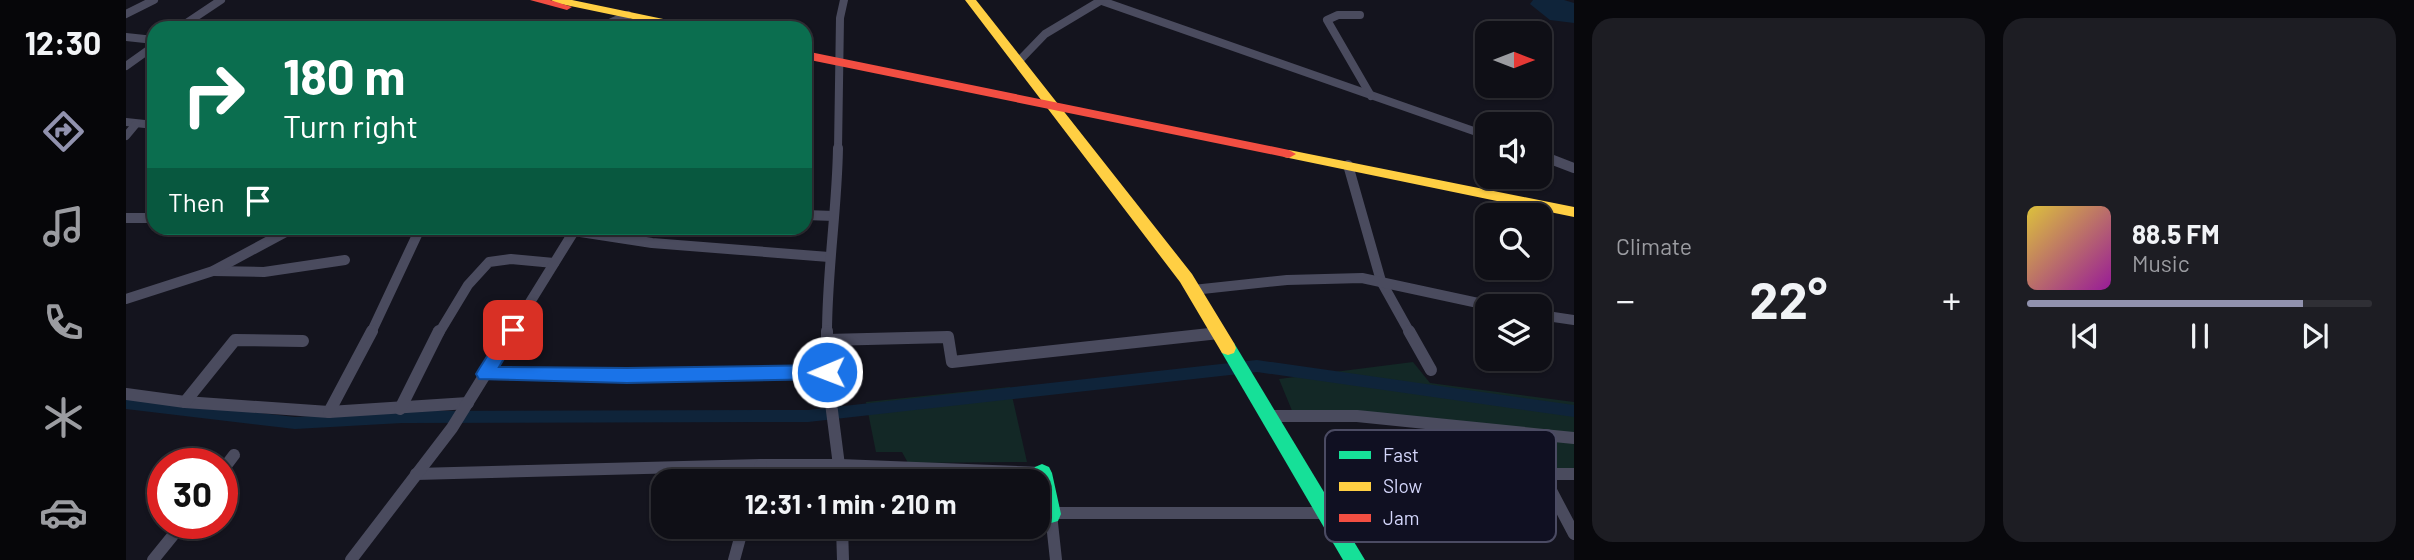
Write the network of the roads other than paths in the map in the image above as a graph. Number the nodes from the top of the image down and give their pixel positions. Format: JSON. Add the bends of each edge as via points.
{"nodes":[{"id":1,"x":154,"y":0,"type":"edge"},
{"id":2,"x":220,"y":0,"type":"edge"},
{"id":3,"x":535,"y":0,"type":"edge"},
{"id":4,"x":555,"y":0,"type":"edge"},
{"id":5,"x":845,"y":0,"type":"edge"},
{"id":6,"x":970,"y":0,"type":"edge"},
{"id":7,"x":1099,"y":0,"type":"edge"},
{"id":8,"x":126,"y":14,"type":"edge"},
{"id":9,"x":1360,"y":15,"type":"dead end"},
{"id":10,"x":625,"y":16,"type":"junction"},
{"id":11,"x":189,"y":21,"type":"edge"},
{"id":12,"x":614,"y":21,"type":"edge"},
{"id":13,"x":643,"y":21,"type":"edge"},
{"id":14,"x":651,"y":21,"type":"edge"},
{"id":15,"x":126,"y":37,"type":"edge"},
{"id":16,"x":147,"y":39,"type":"edge"},
{"id":17,"x":147,"y":51,"type":"edge"},
{"id":18,"x":812,"y":52,"type":"edge"},
{"id":19,"x":812,"y":56,"type":"edge"},
{"id":20,"x":838,"y":59,"type":"junction"},
{"id":21,"x":1018,"y":62,"type":"junction"},
{"id":22,"x":126,"y":66,"type":"edge"},
{"id":23,"x":1371,"y":96,"type":"junction"},
{"id":24,"x":1058,"y":106,"type":"junction"},
{"id":25,"x":131,"y":123,"type":"edge"},
{"id":26,"x":1475,"y":132,"type":"edge"},
{"id":27,"x":126,"y":136,"type":"edge"},
{"id":28,"x":1552,"y":160,"type":"edge"},
{"id":29,"x":1348,"y":165,"type":"junction"},
{"id":30,"x":1574,"y":168,"type":"edge"},
{"id":31,"x":1574,"y":212,"type":"edge"},
{"id":32,"x":812,"y":215,"type":"edge"},
{"id":33,"x":834,"y":216,"type":"junction"},
{"id":34,"x":126,"y":218,"type":"edge"},
{"id":35,"x":147,"y":218,"type":"edge"},
{"id":36,"x":279,"y":235,"type":"edge"},
{"id":37,"x":417,"y":235,"type":"dead end"},
{"id":38,"x":571,"y":235,"type":"edge"},
{"id":39,"x":608,"y":235,"type":"edge"},
{"id":40,"x":829,"y":257,"type":"junction"},
{"id":41,"x":345,"y":260,"type":"dead end"},
{"id":42,"x":554,"y":263,"type":"junction"},
{"id":43,"x":214,"y":271,"type":"junction"},
{"id":44,"x":1381,"y":281,"type":"junction"},
{"id":45,"x":1193,"y":290,"type":"junction"},
{"id":46,"x":126,"y":299,"type":"edge"},
{"id":47,"x":1475,"y":302,"type":"edge"},
{"id":48,"x":1552,"y":317,"type":"edge"},
{"id":49,"x":1574,"y":320,"type":"edge"},
{"id":50,"x":1219,"y":333,"type":"junction"},
{"id":51,"x":827,"y":340,"type":"junction"},
{"id":52,"x":303,"y":341,"type":"dead end"},
{"id":53,"x":1431,"y":370,"type":"dead end"},
{"id":54,"x":827,"y":372,"type":"junction"},
{"id":55,"x":485,"y":374,"type":"junction"},
{"id":56,"x":126,"y":394,"type":"edge"},
{"id":57,"x":185,"y":402,"type":"junction"},
{"id":58,"x":465,"y":406,"type":"junction"},
{"id":59,"x":400,"y":409,"type":"junction"},
{"id":60,"x":329,"y":412,"type":"junction"},
{"id":61,"x":1268,"y":416,"type":"junction"},
{"id":62,"x":1495,"y":430,"type":"edge"},
{"id":63,"x":1556,"y":436,"type":"edge"},
{"id":64,"x":1574,"y":438,"type":"edge"},
{"id":65,"x":761,"y":465,"type":"junction"},
{"id":66,"x":840,"y":465,"type":"junction"},
{"id":67,"x":760,"y":469,"type":"edge"},
{"id":68,"x":840,"y":469,"type":"edge"},
{"id":69,"x":941,"y":469,"type":"edge"},
{"id":70,"x":416,"y":474,"type":"junction"},
{"id":71,"x":1556,"y":474,"type":"edge"},
{"id":72,"x":1574,"y":474,"type":"edge"},
{"id":73,"x":1556,"y":502,"type":"edge"},
{"id":74,"x":1325,"y":511,"type":"edge"},
{"id":75,"x":1325,"y":513,"type":"edge"},
{"id":76,"x":1050,"y":514,"type":"edge"},
{"id":77,"x":1574,"y":534,"type":"edge"},
{"id":78,"x":1050,"y":535,"type":"edge"},
{"id":79,"x":170,"y":539,"type":"edge"},
{"id":80,"x":740,"y":539,"type":"edge"},
{"id":81,"x":842,"y":539,"type":"edge"},
{"id":82,"x":1344,"y":542,"type":"edge"},
{"id":83,"x":153,"y":560,"type":"edge"},
{"id":84,"x":351,"y":560,"type":"edge"},
{"id":85,"x":734,"y":560,"type":"edge"},
{"id":86,"x":843,"y":560,"type":"edge"},
{"id":87,"x":1056,"y":560,"type":"edge"},
{"id":88,"x":1355,"y":560,"type":"edge"}],
"edges":[{"from":1,"to":8,"type":"street"},
{"from":2,"to":11,"type":"street"},
{"from":3,"to":10,"type":"main road"},
{"from":4,"to":10,"type":"main road"},
{"from":5,"to":20,"type":"street"},
{"from":6,"to":21,"type":"main road"},
{"from":7,"to":21,"type":"street","via":[[1029,46]]},
{"from":7,"to":23,"type":"street"},
{"from":9,"to":23,"type":"street","via":[[1327,20]]},
{"from":10,"to":12,"type":"street"},
{"from":10,"to":13,"type":"main road"},
{"from":10,"to":14,"type":"main road"},
{"from":15,"to":16,"type":"street"},
{"from":17,"to":22,"type":"street"},
{"from":18,"to":20,"type":"main road"},
{"from":19,"to":20,"type":"main road"},
{"from":20,"to":24,"type":"main road"},
{"from":20,"to":33,"type":"street"},
{"from":21,"to":24,"type":"main road"},
{"from":23,"to":26,"type":"street"},
{"from":24,"to":29,"type":"main road"},
{"from":24,"to":45,"type":"main road"},
{"from":25,"to":27,"type":"street"},
{"from":28,"to":30,"type":"street"},
{"from":29,"to":31,"type":"main road"},
{"from":29,"to":44,"type":"street"},
{"from":32,"to":33,"type":"street"},
{"from":33,"to":40,"type":"street"},
{"from":34,"to":35,"type":"street"},
{"from":36,"to":43,"type":"street"},
{"from":37,"to":60,"type":"street"},
{"from":38,"to":42,"type":"street"},
{"from":39,"to":40,"type":"street","via":[[652,243]]},
{"from":40,"to":51,"type":"street"},
{"from":41,"to":43,"type":"street","via":[[264,272]]},
{"from":42,"to":55,"type":"street"},
{"from":42,"to":59,"type":"street","via":[[494,260],[477,270]]},
{"from":43,"to":46,"type":"street"},
{"from":44,"to":45,"type":"street","via":[[1287,280]]},
{"from":44,"to":47,"type":"street"},
{"from":44,"to":53,"type":"street"},
{"from":45,"to":50,"type":"main road"},
{"from":48,"to":49,"type":"street"},
{"from":50,"to":51,"type":"street","via":[[952,362],[948,337]]},
{"from":50,"to":61,"type":"main road"},
{"from":51,"to":54,"type":"street"},
{"from":52,"to":57,"type":"street","via":[[235,340]]},
{"from":54,"to":55,"type":"street"},
{"from":54,"to":66,"type":"street"},
{"from":55,"to":58,"type":"street"},
{"from":56,"to":57,"type":"street"},
{"from":57,"to":60,"type":"street"},
{"from":58,"to":59,"type":"street"},
{"from":58,"to":70,"type":"street"},
{"from":59,"to":60,"type":"street"},
{"from":61,"to":62,"type":"street","via":[[1357,416]]},
{"from":61,"to":74,"type":"main road"},
{"from":63,"to":64,"type":"street"},
{"from":65,"to":66,"type":"street"},
{"from":65,"to":67,"type":"street"},
{"from":65,"to":70,"type":"street"},
{"from":66,"to":68,"type":"street"},
{"from":66,"to":69,"type":"street"},
{"from":70,"to":84,"type":"street"},
{"from":71,"to":72,"type":"street"},
{"from":73,"to":77,"type":"street"},
{"from":75,"to":76,"type":"street"},
{"from":78,"to":87,"type":"street"},
{"from":79,"to":83,"type":"street"},
{"from":80,"to":85,"type":"street"},
{"from":81,"to":86,"type":"street"},
{"from":82,"to":88,"type":"main road"}]}
